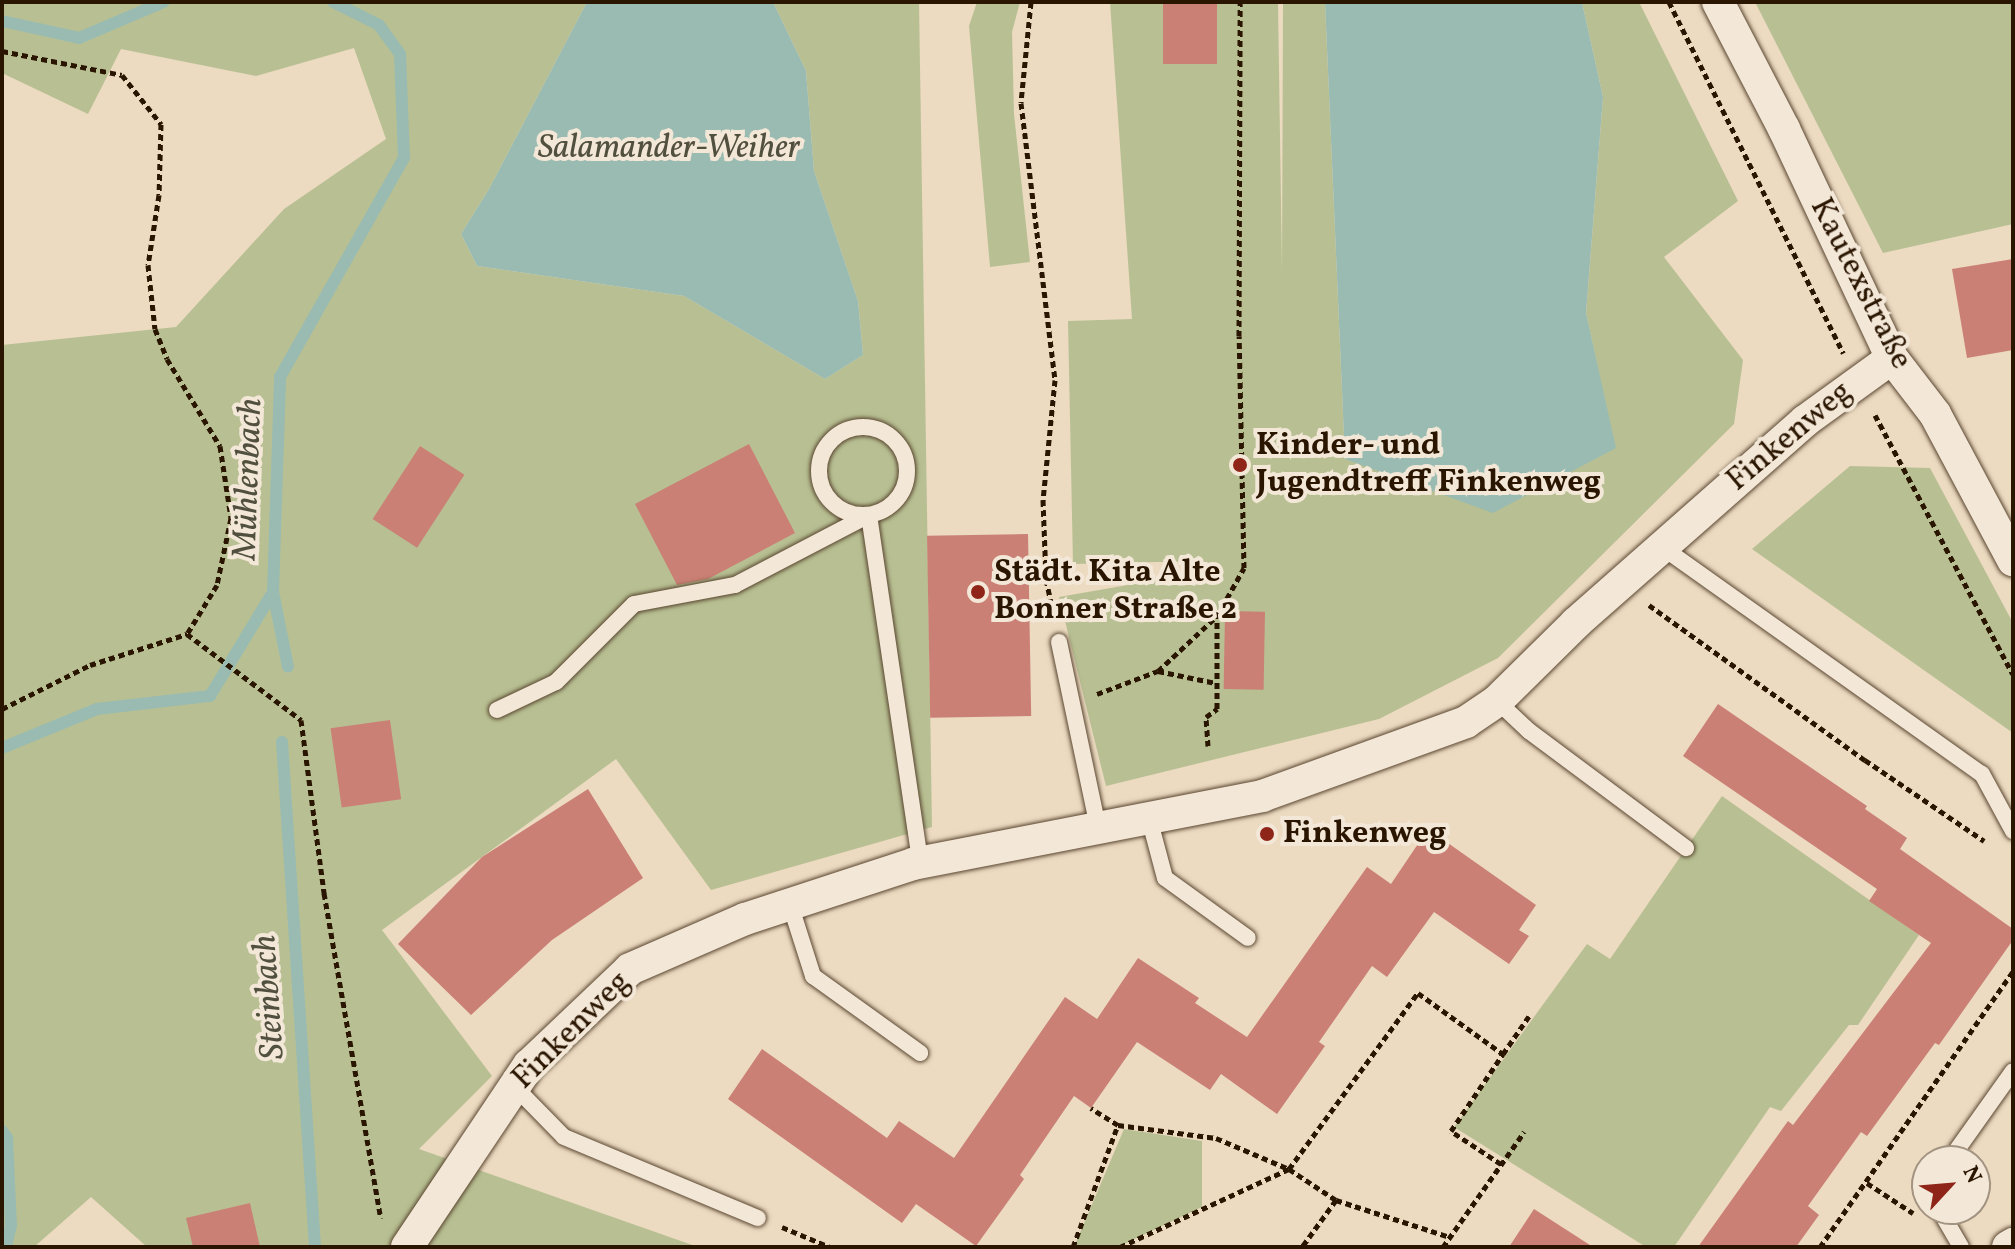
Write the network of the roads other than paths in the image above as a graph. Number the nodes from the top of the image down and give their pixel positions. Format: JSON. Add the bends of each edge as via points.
{"nodes":[{"id":1,"x":1718,"y":2,"type":"edge"},
{"id":2,"x":1892,"y":358,"type":"junction"},
{"id":3,"x":869,"y":515,"type":"junction"},
{"id":4,"x":1662,"y":547,"type":"junction"},
{"id":5,"x":2013,"y":560,"type":"edge"},
{"id":6,"x":1059,"y":642,"type":"road end"},
{"id":7,"x":1497,"y":701,"type":"junction"},
{"id":8,"x":497,"y":710,"type":"dead end"},
{"id":9,"x":1149,"y":818,"type":"junction"},
{"id":10,"x":1098,"y":827,"type":"junction"},
{"id":11,"x":2013,"y":831,"type":"edge"},
{"id":12,"x":1686,"y":848,"type":"dead end"},
{"id":13,"x":920,"y":862,"type":"junction"},
{"id":14,"x":790,"y":904,"type":"junction"},
{"id":15,"x":1248,"y":938,"type":"dead end"},
{"id":16,"x":920,"y":1053,"type":"dead end"},
{"id":17,"x":2013,"y":1071,"type":"edge"},
{"id":18,"x":514,"y":1086,"type":"junction"},
{"id":19,"x":1960,"y":1145,"type":"edge"},
{"id":20,"x":758,"y":1218,"type":"road end"},
{"id":21,"x":1948,"y":1225,"type":"edge"},
{"id":22,"x":395,"y":1240,"type":"edge"},
{"id":23,"x":2013,"y":1244,"type":"edge"},
{"id":24,"x":1961,"y":1247,"type":"edge"},
{"id":25,"x":2008,"y":1247,"type":"edge"}],
"edges":[{"from":1,"to":2,"type":"street","name":"Kautexstraße"},
{"from":2,"to":4,"type":"street","name":"Finkenweg","via":[[1805,421]]},
{"from":2,"to":5,"type":"street","name":"Kautexstraße","via":[[1935,414]]},
{"from":3,"to":3,"type":"lane","via":[[896,501],[904,489],[906,459],[888,435],[861,427],[835,438],[821,461],[820,475],[831,501],[842,510]]},
{"from":3,"to":8,"type":"lane","via":[[735,585],[634,604],[556,682]]},
{"from":3,"to":13,"type":"lane"},
{"from":4,"to":7,"type":"street","name":"Finkenweg"},
{"from":4,"to":11,"type":"lane","via":[[1982,774]]},
{"from":6,"to":10,"type":"lane"},
{"from":7,"to":9,"type":"street","name":"Finkenweg","via":[[1466,722],[1334,772],[1262,796]]},
{"from":7,"to":12,"type":"lane","via":[[1529,731]]},
{"from":9,"to":10,"type":"street","name":"Finkenweg"},
{"from":9,"to":15,"type":"lane","via":[[1165,878]]},
{"from":10,"to":13,"type":"street","name":"Finkenweg"},
{"from":13,"to":14,"type":"street","name":"Finkenweg"},
{"from":14,"to":16,"type":"lane","via":[[813,976]]},
{"from":14,"to":18,"type":"street","name":"Finkenweg","via":[[630,969],[529,1065]]},
{"from":17,"to":19,"type":"lane"},
{"from":18,"to":20,"type":"lane","via":[[564,1137]]},
{"from":18,"to":22,"type":"street","name":"Finkenweg"},
{"from":21,"to":24,"type":"lane"},
{"from":23,"to":25,"type":"street"}]}
